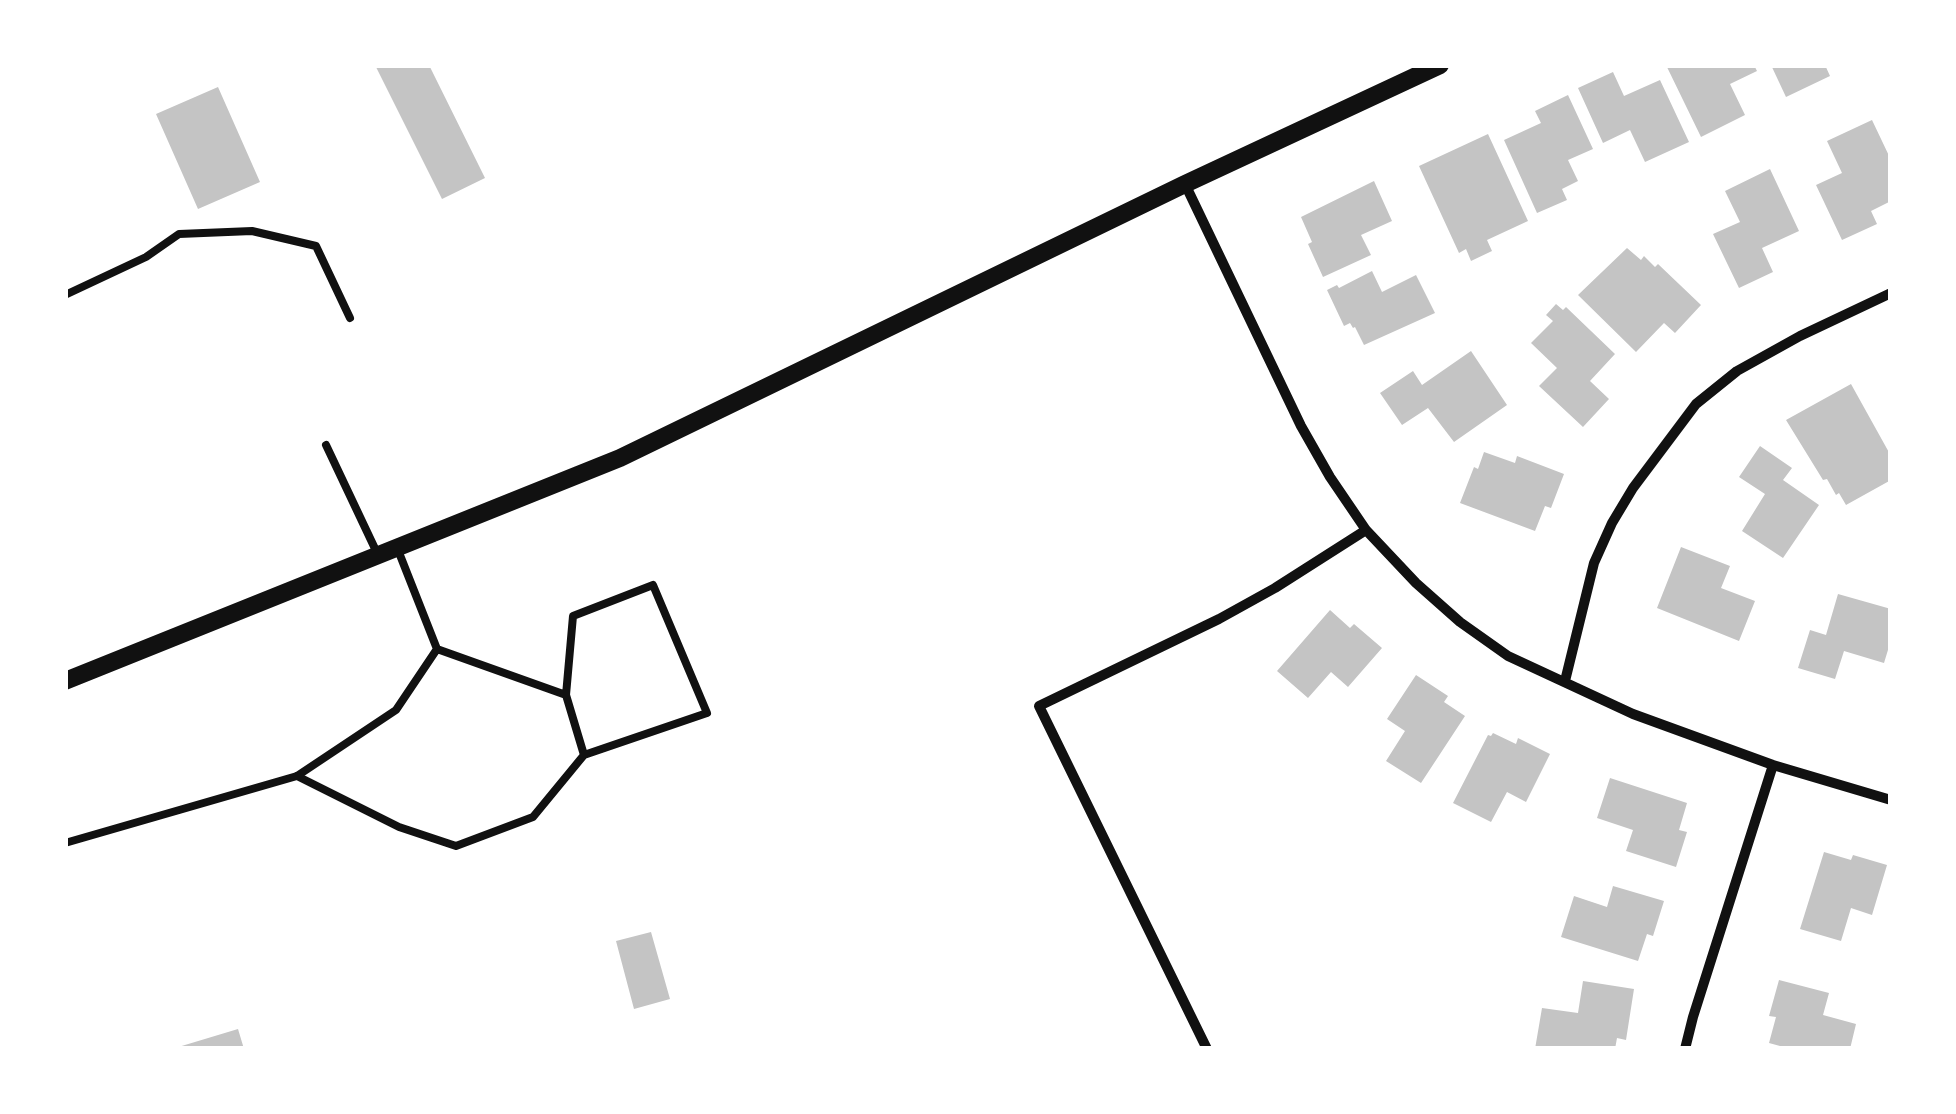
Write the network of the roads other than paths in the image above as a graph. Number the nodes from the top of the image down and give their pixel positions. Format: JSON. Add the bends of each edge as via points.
{"nodes":[{"id":1,"x":1440,"y":65,"type":"edge"},
{"id":2,"x":1185,"y":184,"type":"junction"},
{"id":3,"x":1891,"y":294,"type":"edge"},
{"id":4,"x":65,"y":295,"type":"edge"},
{"id":5,"x":350,"y":318,"type":"dead end"},
{"id":6,"x":326,"y":445,"type":"dead end"},
{"id":7,"x":1366,"y":530,"type":"junction"},
{"id":8,"x":397,"y":548,"type":"junction"},
{"id":9,"x":378,"y":555,"type":"junction"},
{"id":10,"x":437,"y":649,"type":"junction"},
{"id":11,"x":65,"y":681,"type":"edge"},
{"id":12,"x":1565,"y":681,"type":"junction"},
{"id":13,"x":566,"y":695,"type":"junction"},
{"id":14,"x":584,"y":755,"type":"junction"},
{"id":15,"x":1773,"y":765,"type":"junction"},
{"id":16,"x":297,"y":776,"type":"junction"},
{"id":17,"x":1891,"y":800,"type":"edge"},
{"id":18,"x":65,"y":843,"type":"edge"},
{"id":19,"x":1207,"y":1049,"type":"edge"},
{"id":20,"x":1685,"y":1049,"type":"edge"}],
"edges":[{"from":1,"to":2,"type":"street"},
{"from":2,"to":7,"type":"street","via":[[1301,426]]},
{"from":2,"to":8,"type":"street","via":[[620,458]]},
{"from":3,"to":12,"type":"street","via":[[1737,370],[1696,404],[1612,523],[1594,564]]},
{"from":4,"to":5,"type":"lane","via":[[179,234],[252,231],[316,246]]},
{"from":6,"to":9,"type":"lane"},
{"from":7,"to":12,"type":"street","via":[[1460,622],[1508,656]]},
{"from":7,"to":19,"type":"street","via":[[1233,611],[1039,706]]},
{"from":8,"to":9,"type":"street"},
{"from":8,"to":10,"type":"lane"},
{"from":9,"to":11,"type":"street"},
{"from":10,"to":13,"type":"lane"},
{"from":10,"to":16,"type":"lane","via":[[396,710]]},
{"from":12,"to":15,"type":"street","via":[[1633,714]]},
{"from":13,"to":14,"type":"lane"},
{"from":13,"to":14,"type":"lane","via":[[573,616],[653,585],[707,714]]},
{"from":14,"to":16,"type":"lane","via":[[533,817],[456,846]]},
{"from":15,"to":17,"type":"street"},
{"from":15,"to":20,"type":"street"},
{"from":16,"to":18,"type":"lane"}]}
